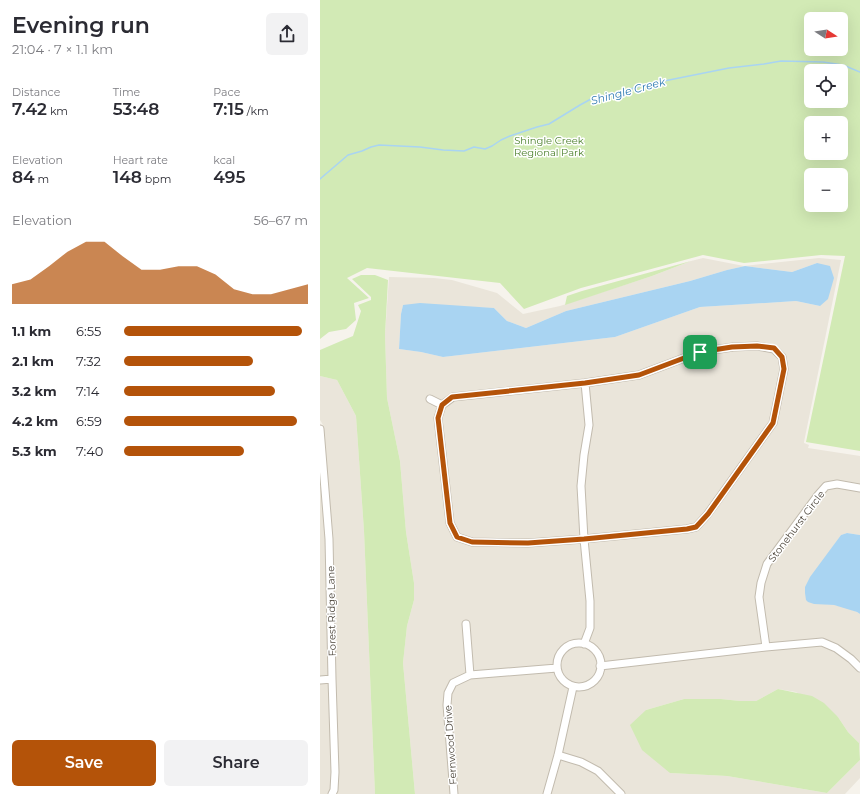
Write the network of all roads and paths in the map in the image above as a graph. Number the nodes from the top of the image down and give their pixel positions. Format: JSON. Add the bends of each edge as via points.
{"nodes":[{"id":1,"x":585,"y":383,"type":"junction"},
{"id":2,"x":430,"y":399,"type":"dead end"},
{"id":3,"x":442,"y":405,"type":"junction"},
{"id":4,"x":320,"y":429,"type":"edge"},
{"id":5,"x":322,"y":484,"type":"edge"},
{"id":6,"x":860,"y":488,"type":"edge"},
{"id":7,"x":584,"y":539,"type":"junction"},
{"id":8,"x":466,"y":624,"type":"dead end"},
{"id":9,"x":584,"y":644,"type":"junction"},
{"id":10,"x":766,"y":647,"type":"junction"},
{"id":11,"x":600,"y":666,"type":"junction"},
{"id":12,"x":557,"y":668,"type":"junction"},
{"id":13,"x":860,"y":668,"type":"edge"},
{"id":14,"x":470,"y":675,"type":"junction"},
{"id":15,"x":332,"y":679,"type":"junction"},
{"id":16,"x":320,"y":680,"type":"edge"},
{"id":17,"x":573,"y":687,"type":"junction"},
{"id":18,"x":558,"y":755,"type":"junction"},
{"id":19,"x":332,"y":794,"type":"edge"},
{"id":20,"x":454,"y":794,"type":"edge"},
{"id":21,"x":547,"y":794,"type":"edge"},
{"id":22,"x":621,"y":794,"type":"edge"}],
"edges":[{"from":1,"to":3,"type":"street","via":[[452,397]]},
{"from":1,"to":7,"type":"street","via":[[588,425],[581,486]]},
{"from":1,"to":7,"type":"street","via":[[639,375],[700,352],[732,347],[774,348],[782,357],[784,369],[773,423],[696,527]]},
{"from":2,"to":3,"type":"street"},
{"from":3,"to":7,"type":"street","via":[[438,418],[450,523],[457,537],[472,542],[528,543]]},
{"from":4,"to":5,"type":"street","name":"Forest Ridge Lane"},
{"from":5,"to":15,"type":"street","name":"Forest Ridge Lane","via":[[329,539]]},
{"from":6,"to":10,"type":"street","name":"Stonehurst Circle","via":[[837,484],[826,486],[767,564],[759,597]]},
{"from":7,"to":9,"type":"street","via":[[590,628]]},
{"from":8,"to":14,"type":"street"},
{"from":9,"to":11,"type":"street","via":[[596,653]]},
{"from":9,"to":12,"type":"street","via":[[566,647],[558,658]]},
{"from":10,"to":11,"type":"street"},
{"from":10,"to":13,"type":"street","via":[[822,642],[836,648]]},
{"from":11,"to":17,"type":"street","via":[[596,679],[590,684]]},
{"from":12,"to":14,"type":"street","name":"Fernwood Drive"},
{"from":12,"to":17,"type":"street","via":[[561,679]]},
{"from":14,"to":20,"type":"street","name":"Fernwood Drive","via":[[453,683],[448,693]]},
{"from":15,"to":16,"type":"street"},
{"from":15,"to":19,"type":"street","name":"Forest Ridge Lane","via":[[335,772]]},
{"from":17,"to":18,"type":"street"},
{"from":18,"to":21,"type":"street"},
{"from":18,"to":22,"type":"street","via":[[581,762],[598,771]]}]}
